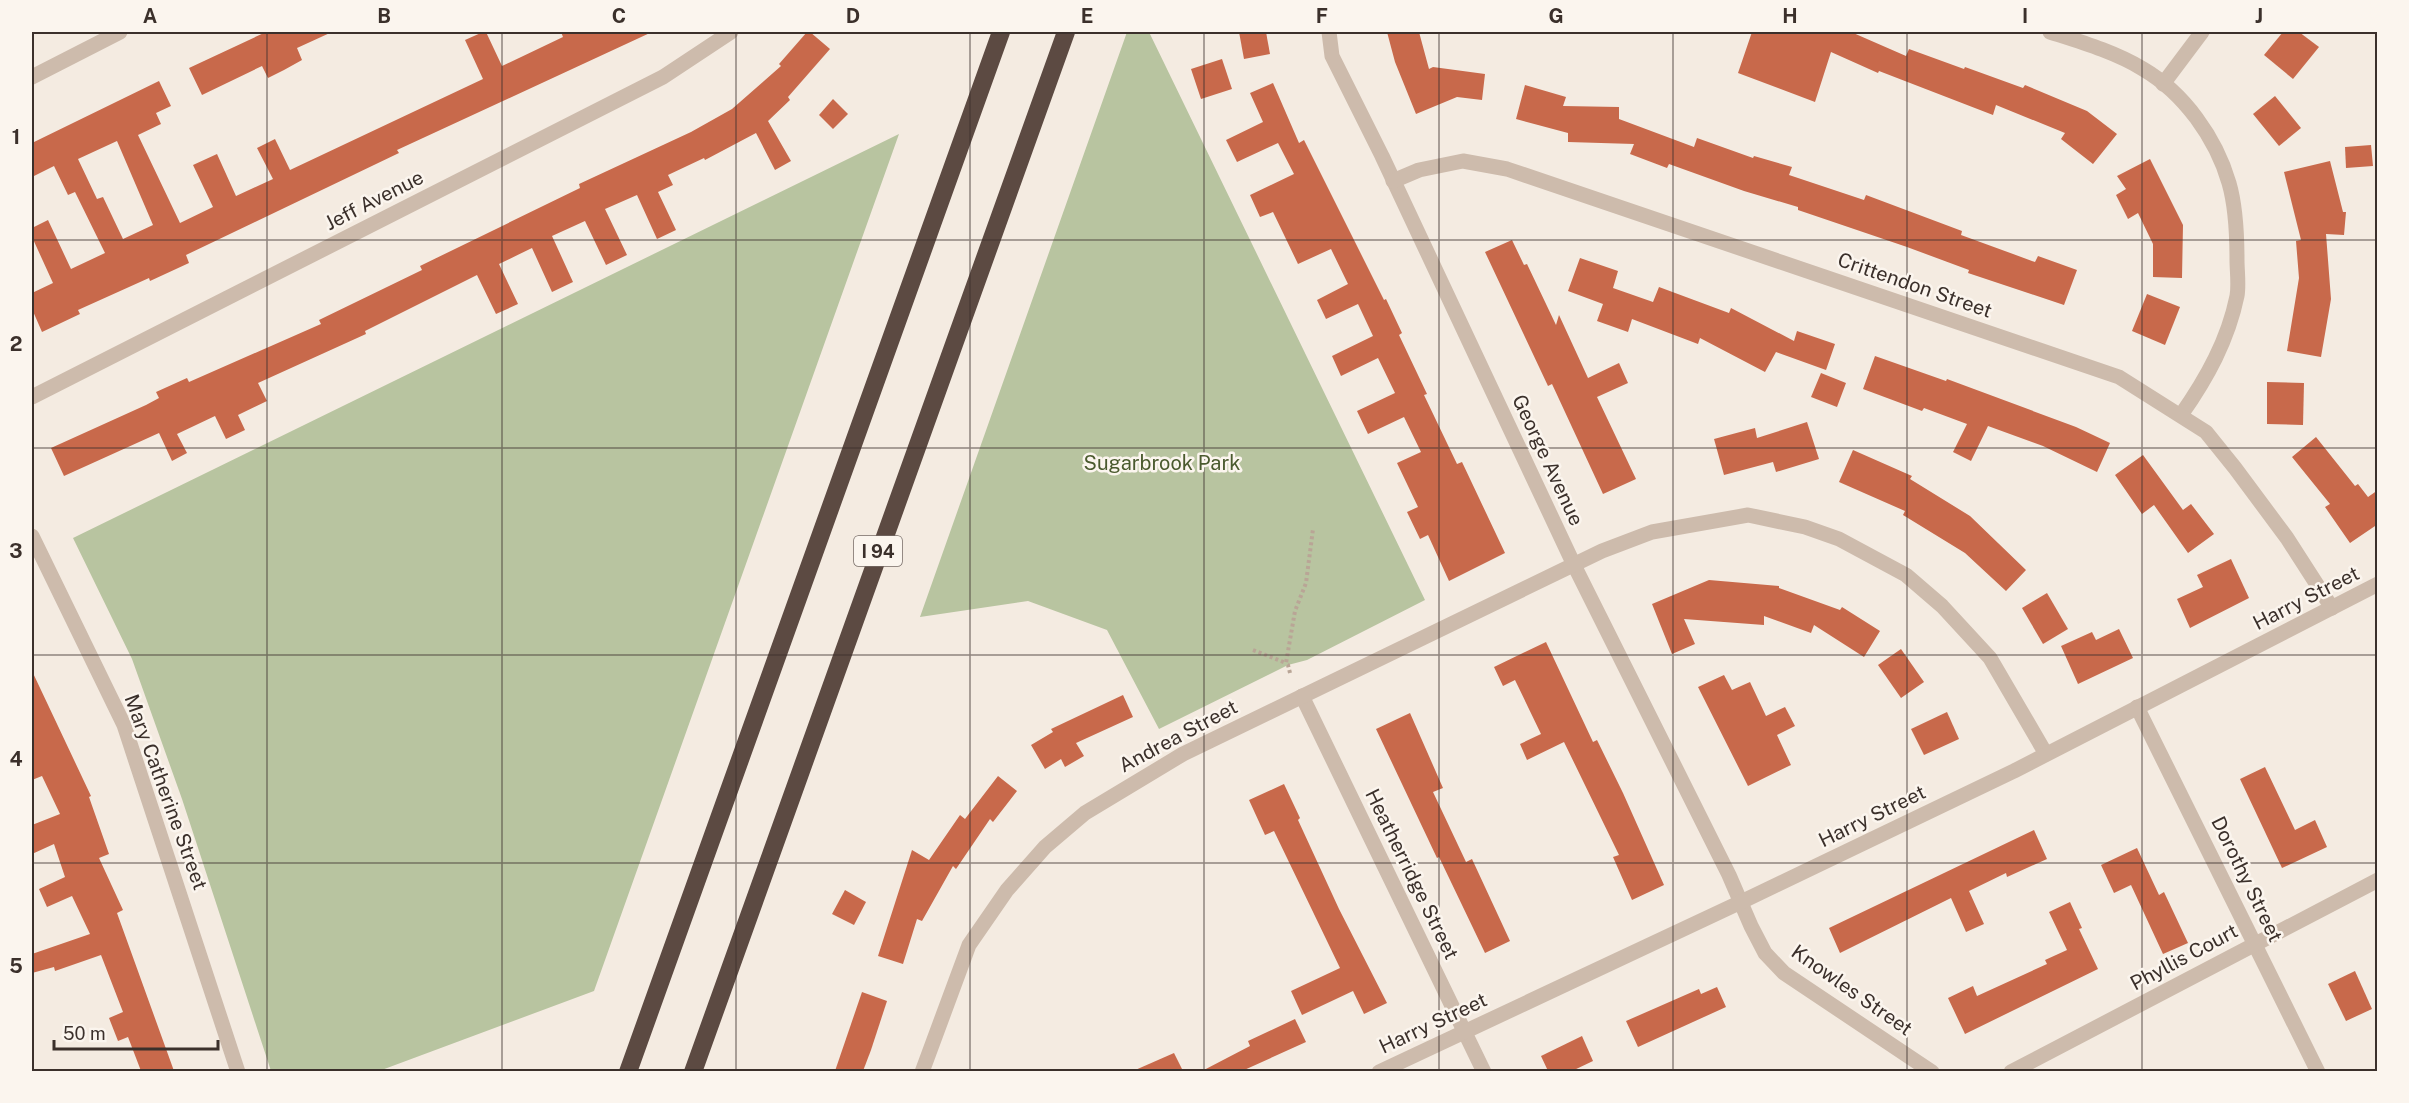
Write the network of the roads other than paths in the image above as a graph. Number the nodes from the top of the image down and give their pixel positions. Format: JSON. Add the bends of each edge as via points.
{"nodes":[{"id":1,"x":120,"y":32,"type":"edge"},
{"id":2,"x":731,"y":32,"type":"edge"},
{"id":3,"x":1001,"y":32,"type":"edge"},
{"id":4,"x":1066,"y":32,"type":"edge"},
{"id":5,"x":1329,"y":32,"type":"edge"},
{"id":6,"x":2050,"y":32,"type":"edge"},
{"id":7,"x":2202,"y":32,"type":"edge"},
{"id":8,"x":32,"y":77,"type":"edge"},
{"id":9,"x":2163,"y":84,"type":"junction"},
{"id":10,"x":1393,"y":182,"type":"junction"},
{"id":11,"x":32,"y":396,"type":"edge"},
{"id":12,"x":2181,"y":415,"type":"junction"},
{"id":13,"x":32,"y":536,"type":"edge"},
{"id":14,"x":1574,"y":565,"type":"junction"},
{"id":15,"x":2378,"y":584,"type":"edge"},
{"id":16,"x":2332,"y":608,"type":"junction"},
{"id":17,"x":1302,"y":696,"type":"junction"},
{"id":18,"x":2137,"y":706,"type":"junction"},
{"id":19,"x":2046,"y":754,"type":"junction"},
{"id":20,"x":2378,"y":880,"type":"edge"},
{"id":21,"x":1741,"y":902,"type":"junction"},
{"id":22,"x":2256,"y":943,"type":"junction"},
{"id":23,"x":1464,"y":1031,"type":"junction"},
{"id":24,"x":238,"y":1071,"type":"edge"},
{"id":25,"x":628,"y":1071,"type":"edge"},
{"id":26,"x":693,"y":1071,"type":"edge"},
{"id":27,"x":922,"y":1071,"type":"edge"},
{"id":28,"x":1379,"y":1071,"type":"edge"},
{"id":29,"x":1484,"y":1071,"type":"edge"},
{"id":30,"x":1932,"y":1071,"type":"edge"},
{"id":31,"x":2011,"y":1071,"type":"edge"},
{"id":32,"x":2318,"y":1071,"type":"edge"}],
"edges":[{"from":1,"to":8,"type":"street"},
{"from":2,"to":11,"type":"street","name":"Jeff Avenue","via":[[663,77]]},
{"from":3,"to":25,"type":"highway"},
{"from":4,"to":26,"type":"highway","number":"I 94"},
{"from":5,"to":10,"type":"street","name":"George Avenue","via":[[1332,56]]},
{"from":6,"to":9,"type":"street","via":[[2143,69]]},
{"from":7,"to":9,"type":"street"},
{"from":9,"to":12,"type":"street","via":[[2185,103],[2208,135],[2229,183],[2237,236],[2237,294],[2223,345]]},
{"from":10,"to":12,"type":"street","name":"Crittendon Street","via":[[1419,170],[1463,161],[1507,169],[2119,376]]},
{"from":10,"to":14,"type":"street","name":"George Avenue"},
{"from":12,"to":16,"type":"street","name":"Crittendon Street","via":[[2205,432],[2235,468]]},
{"from":13,"to":24,"type":"street","name":"Mary Catherine Street","via":[[124,725]]},
{"from":14,"to":17,"type":"street","name":"Andrea Street"},
{"from":14,"to":19,"type":"street","name":"Andrea Street","via":[[1652,532],[1748,515],[1839,539],[1906,575],[1942,606],[1990,658]]},
{"from":14,"to":21,"type":"street","name":"George Avenue"},
{"from":15,"to":16,"type":"street","name":"Harry Street"},
{"from":16,"to":18,"type":"street","name":"Harry Street"},
{"from":17,"to":23,"type":"street","name":"Heatherridge Street"},
{"from":17,"to":27,"type":"street","name":"Andrea Street","via":[[1183,754],[1085,813],[1045,847],[1007,890],[969,945]]},
{"from":18,"to":19,"type":"street","name":"Harry Street"},
{"from":18,"to":22,"type":"street","name":"Dorothy Street"},
{"from":19,"to":21,"type":"street","name":"Harry Street"},
{"from":20,"to":22,"type":"street","name":"Phyllis Court"},
{"from":21,"to":23,"type":"street","name":"Harry Street"},
{"from":21,"to":30,"type":"street","name":"Knowles Street","via":[[1765,953],[1784,973]]},
{"from":22,"to":31,"type":"street","name":"Phyllis Court"},
{"from":22,"to":32,"type":"street","name":"Dorothy Street"},
{"from":23,"to":28,"type":"street","name":"Harry Street"},
{"from":23,"to":29,"type":"street","name":"Heatherridge Street"}]}
